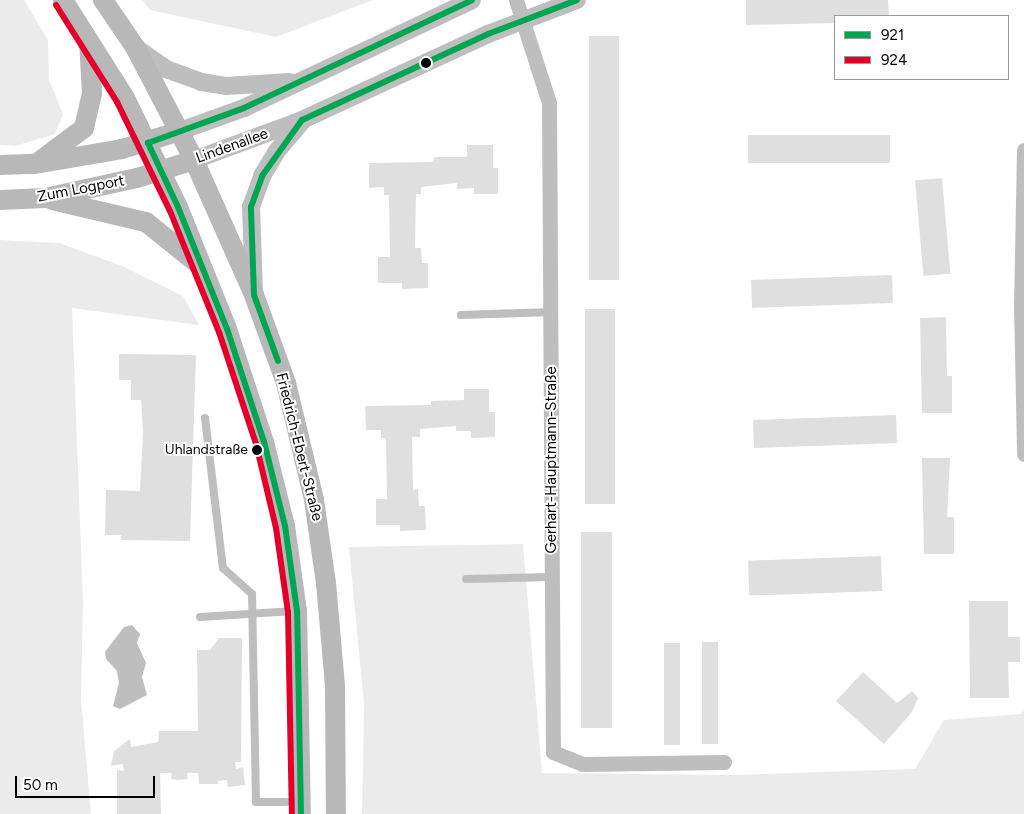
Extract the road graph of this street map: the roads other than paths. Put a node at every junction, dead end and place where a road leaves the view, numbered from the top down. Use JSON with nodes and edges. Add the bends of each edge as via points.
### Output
{"nodes":[{"id":1,"x":63,"y":0,"type":"edge"},
{"id":2,"x":103,"y":0,"type":"edge"},
{"id":3,"x":472,"y":0,"type":"edge"},
{"id":4,"x":516,"y":0,"type":"edge"},
{"id":5,"x":577,"y":0,"type":"edge"},
{"id":6,"x":522,"y":19,"type":"junction"},
{"id":7,"x":89,"y":39,"type":"junction"},
{"id":8,"x":135,"y":47,"type":"junction"},
{"id":9,"x":296,"y":82,"type":"junction"},
{"id":10,"x":302,"y":120,"type":"junction"},
{"id":11,"x":180,"y":131,"type":"junction"},
{"id":12,"x":148,"y":143,"type":"junction"},
{"id":13,"x":1024,"y":150,"type":"edge"},
{"id":14,"x":194,"y":160,"type":"junction"},
{"id":15,"x":35,"y":164,"type":"junction"},
{"id":16,"x":0,"y":165,"type":"edge"},
{"id":17,"x":160,"y":171,"type":"junction"},
{"id":18,"x":45,"y":198,"type":"junction"},
{"id":19,"x":0,"y":200,"type":"edge"},
{"id":20,"x":200,"y":266,"type":"junction"},
{"id":21,"x":254,"y":296,"type":"junction"},
{"id":22,"x":552,"y":312,"type":"junction"},
{"id":23,"x":461,"y":315,"type":"dead end"},
{"id":24,"x":205,"y":418,"type":"dead end"},
{"id":25,"x":1024,"y":454,"type":"edge"},
{"id":26,"x":552,"y":577,"type":"junction"},
{"id":27,"x":466,"y":579,"type":"dead end"},
{"id":28,"x":297,"y":611,"type":"junction"},
{"id":29,"x":253,"y":614,"type":"junction"},
{"id":30,"x":200,"y":617,"type":"dead end"},
{"id":31,"x":724,"y":762,"type":"dead end"},
{"id":32,"x":294,"y":808,"type":"edge"},
{"id":33,"x":336,"y":814,"type":"edge"}],
"edges":[{"from":1,"to":7,"type":"main road"},
{"from":2,"to":8,"type":"main road","name":"Friedrich-Ebert-Straße"},
{"from":3,"to":9,"type":"street","name":"Lindenallee"},
{"from":4,"to":6,"type":"street","name":"Gerhart-Hauptmann-Straße"},
{"from":5,"to":6,"type":"street","name":"Lindenallee"},
{"from":6,"to":10,"type":"street","name":"Lindenallee"},
{"from":6,"to":22,"type":"street","name":"Gerhart-Hauptmann-Straße","via":[[550,103]]},
{"from":7,"to":12,"type":"main road"},
{"from":7,"to":15,"type":"main road","via":[[92,94],[84,128]]},
{"from":8,"to":9,"type":"street","via":[[166,69],[201,82],[226,86]]},
{"from":8,"to":11,"type":"main road","name":"Friedrich-Ebert-Straße"},
{"from":9,"to":11,"type":"street","name":"Lindenallee","via":[[244,108]]},
{"from":10,"to":14,"type":"street","name":"Lindenallee"},
{"from":10,"to":21,"type":"street","via":[[272,159],[252,206]]},
{"from":11,"to":12,"type":"main road","name":"Lindenallee"},
{"from":11,"to":14,"type":"main road","name":"Friedrich-Ebert-Straße"},
{"from":12,"to":15,"type":"main road"},
{"from":12,"to":17,"type":"main road"},
{"from":13,"to":25,"type":"street","via":[[1021,266]]},
{"from":14,"to":17,"type":"main road","name":"Lindenallee"},
{"from":14,"to":21,"type":"main road","name":"Friedrich-Ebert-Straße"},
{"from":15,"to":16,"type":"main road"},
{"from":17,"to":18,"type":"main road","name":"Zum Logport"},
{"from":17,"to":20,"type":"main road"},
{"from":18,"to":19,"type":"main road","name":"Zum Logport"},
{"from":18,"to":20,"type":"main road","via":[[146,222]]},
{"from":20,"to":28,"type":"main road","via":[[227,329],[264,442],[285,526]]},
{"from":21,"to":33,"type":"main road","name":"Friedrich-Ebert-Straße","via":[[286,383],[314,500],[326,582],[335,686]]},
{"from":22,"to":23,"type":"lane"},
{"from":22,"to":26,"type":"street","name":"Gerhart-Hauptmann-Straße"},
{"from":24,"to":29,"type":"lane","via":[[223,568],[252,594]]},
{"from":26,"to":27,"type":"lane"},
{"from":26,"to":31,"type":"street","name":"Gerhart-Hauptmann-Straße","via":[[553,752],[583,764]]},
{"from":28,"to":29,"type":"lane"},
{"from":28,"to":32,"type":"main road"},
{"from":29,"to":30,"type":"lane"},
{"from":29,"to":32,"type":"lane","via":[[256,802]]}]}
